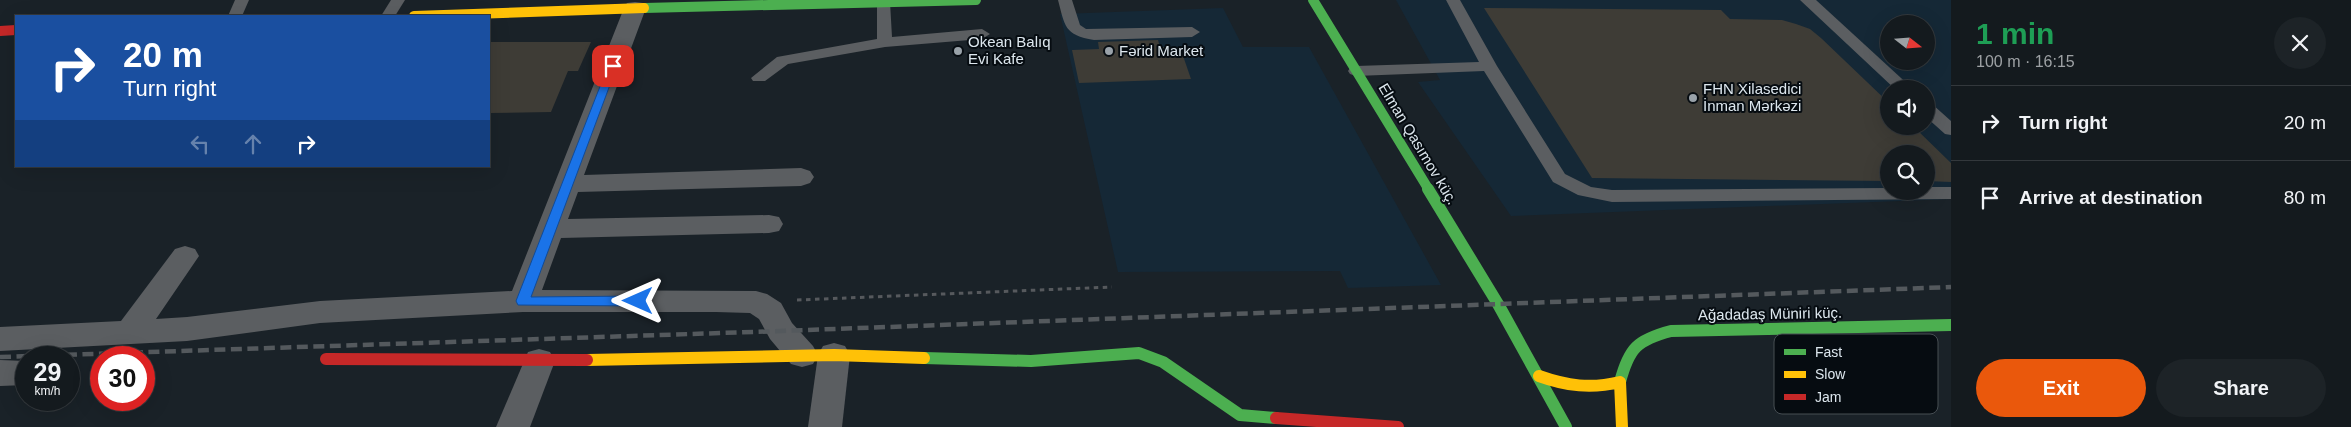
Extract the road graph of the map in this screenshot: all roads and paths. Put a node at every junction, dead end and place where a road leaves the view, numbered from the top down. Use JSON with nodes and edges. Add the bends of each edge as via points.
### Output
{"nodes":[{"id":1,"x":242,"y":0,"type":"edge"},
{"id":2,"x":398,"y":0,"type":"edge"},
{"id":3,"x":976,"y":0,"type":"edge"},
{"id":4,"x":1065,"y":0,"type":"edge"},
{"id":5,"x":1313,"y":0,"type":"edge"},
{"id":6,"x":1453,"y":0,"type":"edge"},
{"id":7,"x":1807,"y":0,"type":"edge"},
{"id":8,"x":883,"y":2,"type":"junction"},
{"id":9,"x":635,"y":8,"type":"junction"},
{"id":10,"x":235,"y":15,"type":"edge"},
{"id":11,"x":389,"y":15,"type":"edge"},
{"id":12,"x":477,"y":15,"type":"edge"},
{"id":13,"x":15,"y":30,"type":"edge"},
{"id":14,"x":0,"y":31,"type":"edge"},
{"id":15,"x":1192,"y":32,"type":"dead end"},
{"id":16,"x":982,"y":34,"type":"dead end"},
{"id":17,"x":885,"y":42,"type":"junction"},
{"id":18,"x":1488,"y":66,"type":"junction"},
{"id":19,"x":1356,"y":71,"type":"junction"},
{"id":20,"x":759,"y":78,"type":"dead end"},
{"id":21,"x":1895,"y":80,"type":"edge"},
{"id":22,"x":1935,"y":116,"type":"edge"},
{"id":23,"x":1951,"y":130,"type":"edge"},
{"id":24,"x":801,"y":177,"type":"dead end"},
{"id":25,"x":568,"y":184,"type":"junction"},
{"id":26,"x":1951,"y":193,"type":"edge"},
{"id":27,"x":769,"y":224,"type":"dead end"},
{"id":28,"x":551,"y":229,"type":"junction"},
{"id":29,"x":185,"y":256,"type":"dead end"},
{"id":30,"x":1112,"y":286,"type":"dead end"},
{"id":31,"x":523,"y":301,"type":"junction"},
{"id":32,"x":756,"y":302,"type":"junction"},
{"id":33,"x":1951,"y":325,"type":"edge"},
{"id":34,"x":129,"y":332,"type":"junction"},
{"id":35,"x":0,"y":339,"type":"edge"},
{"id":36,"x":802,"y":355,"type":"junction"},
{"id":37,"x":834,"y":355,"type":"junction"},
{"id":38,"x":326,"y":359,"type":"dead end"},
{"id":39,"x":539,"y":361,"type":"junction"},
{"id":40,"x":15,"y":372,"type":"edge"},
{"id":41,"x":0,"y":373,"type":"edge"},
{"id":42,"x":1539,"y":376,"type":"junction"},
{"id":43,"x":1620,"y":382,"type":"junction"},
{"id":44,"x":1239,"y":421,"type":"edge"},
{"id":45,"x":513,"y":427,"type":"edge"},
{"id":46,"x":825,"y":427,"type":"edge"},
{"id":47,"x":1398,"y":427,"type":"edge"},
{"id":48,"x":1566,"y":427,"type":"edge"},
{"id":49,"x":1622,"y":427,"type":"edge"}],
"edges":[{"from":1,"to":10,"type":"lane"},
{"from":2,"to":11,"type":"lane"},
{"from":3,"to":8,"type":"street"},
{"from":4,"to":15,"type":"lane","via":[[1073,28],[1081,32],[1094,35]]},
{"from":5,"to":19,"type":"street","name":"Elman Qasımov küç."},
{"from":6,"to":18,"type":"lane"},
{"from":7,"to":21,"type":"lane"},
{"from":8,"to":9,"type":"street"},
{"from":8,"to":17,"type":"lane"},
{"from":9,"to":12,"type":"street"},
{"from":9,"to":25,"type":"street"},
{"from":13,"to":14,"type":"street"},
{"from":16,"to":17,"type":"lane"},
{"from":17,"to":20,"type":"lane","via":[[782,60]]},
{"from":18,"to":19,"type":"lane"},
{"from":18,"to":26,"type":"lane","via":[[1559,178],[1590,194]]},
{"from":19,"to":42,"type":"street","name":"Elman Qasımov küç."},
{"from":22,"to":23,"type":"lane"},
{"from":24,"to":25,"type":"street"},
{"from":25,"to":28,"type":"street"},
{"from":27,"to":28,"type":"street"},
{"from":28,"to":31,"type":"street"},
{"from":29,"to":34,"type":"street"},
{"from":30,"to":32,"type":"path"},
{"from":31,"to":32,"type":"street"},
{"from":31,"to":34,"type":"street","via":[[320,312],[187,329]]},
{"from":32,"to":36,"type":"street","via":[[770,311],[781,331]]},
{"from":33,"to":43,"type":"street","name":"Ağadadaş Müniri küç.","via":[[1671,331],[1646,336],[1629,349]]},
{"from":34,"to":35,"type":"street"},
{"from":36,"to":37,"type":"street"},
{"from":36,"to":39,"type":"street"},
{"from":37,"to":44,"type":"street","via":[[1031,360],[1139,353],[1163,362]]},
{"from":37,"to":46,"type":"street"},
{"from":38,"to":39,"type":"street"},
{"from":39,"to":45,"type":"street"},
{"from":40,"to":41,"type":"street"},
{"from":42,"to":43,"type":"street","via":[[1565,386],[1591,390]]},
{"from":42,"to":48,"type":"street","name":"Elman Qasımov küç."},
{"from":43,"to":49,"type":"street","name":"Ağadadaş Müniri küç."},
{"from":44,"to":47,"type":"street"}]}
